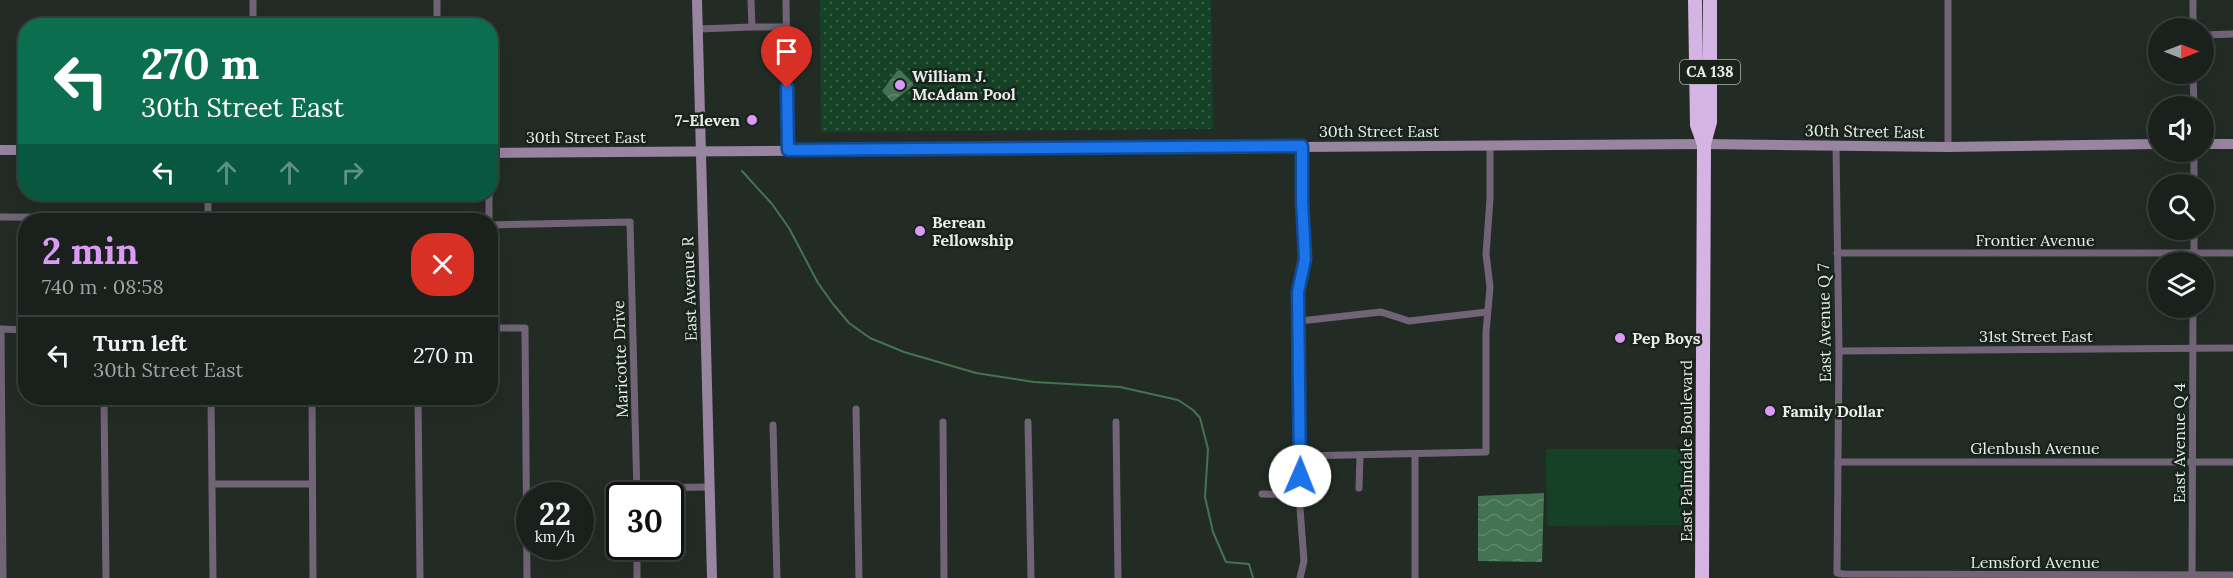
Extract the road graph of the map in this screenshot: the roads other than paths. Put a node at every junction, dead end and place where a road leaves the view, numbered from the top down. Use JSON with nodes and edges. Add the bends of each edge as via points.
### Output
{"nodes":[{"id":1,"x":253,"y":0,"type":"edge"},
{"id":2,"x":437,"y":0,"type":"edge"},
{"id":3,"x":697,"y":0,"type":"edge"},
{"id":4,"x":751,"y":0,"type":"edge"},
{"id":5,"x":786,"y":0,"type":"edge"},
{"id":6,"x":1695,"y":0,"type":"edge"},
{"id":7,"x":1710,"y":0,"type":"edge"},
{"id":8,"x":1948,"y":0,"type":"edge"},
{"id":9,"x":2193,"y":0,"type":"edge"},
{"id":10,"x":253,"y":18,"type":"edge"},
{"id":11,"x":437,"y":18,"type":"edge"},
{"id":12,"x":2193,"y":18,"type":"edge"},
{"id":13,"x":752,"y":27,"type":"junction"},
{"id":14,"x":787,"y":27,"type":"junction"},
{"id":15,"x":698,"y":29,"type":"junction"},
{"id":16,"x":2233,"y":34,"type":"edge"},
{"id":17,"x":2214,"y":35,"type":"edge"},
{"id":18,"x":1704,"y":144,"type":"junction"},
{"id":19,"x":2148,"y":144,"type":"edge"},
{"id":20,"x":2214,"y":144,"type":"edge"},
{"id":21,"x":2233,"y":144,"type":"edge"},
{"id":22,"x":1836,"y":145,"type":"junction"},
{"id":23,"x":1302,"y":146,"type":"junction"},
{"id":24,"x":1490,"y":146,"type":"junction"},
{"id":25,"x":1948,"y":147,"type":"junction"},
{"id":26,"x":0,"y":150,"type":"edge"},
{"id":27,"x":18,"y":150,"type":"edge"},
{"id":28,"x":788,"y":150,"type":"junction"},
{"id":29,"x":700,"y":152,"type":"junction"},
{"id":30,"x":498,"y":153,"type":"edge"},
{"id":31,"x":0,"y":217,"type":"edge"},
{"id":32,"x":18,"y":217,"type":"edge"},
{"id":33,"x":498,"y":225,"type":"edge"},
{"id":34,"x":1837,"y":253,"type":"junction"},
{"id":35,"x":2214,"y":253,"type":"edge"},
{"id":36,"x":2233,"y":253,"type":"edge"},
{"id":37,"x":2148,"y":254,"type":"edge"},
{"id":38,"x":1488,"y":312,"type":"junction"},
{"id":39,"x":2193,"y":318,"type":"edge"},
{"id":40,"x":1300,"y":321,"type":"junction"},
{"id":41,"x":498,"y":328,"type":"edge"},
{"id":42,"x":1,"y":329,"type":"edge"},
{"id":43,"x":18,"y":330,"type":"edge"},
{"id":44,"x":2193,"y":348,"type":"junction"},
{"id":45,"x":2233,"y":348,"type":"edge"},
{"id":46,"x":1839,"y":351,"type":"junction"},
{"id":47,"x":104,"y":405,"type":"edge"},
{"id":48,"x":212,"y":405,"type":"edge"},
{"id":49,"x":312,"y":405,"type":"edge"},
{"id":50,"x":418,"y":405,"type":"edge"},
{"id":51,"x":855,"y":409,"type":"dead end"},
{"id":52,"x":943,"y":422,"type":"dead end"},
{"id":53,"x":1028,"y":422,"type":"dead end"},
{"id":54,"x":1116,"y":422,"type":"dead end"},
{"id":55,"x":773,"y":425,"type":"dead end"},
{"id":56,"x":1415,"y":454,"type":"junction"},
{"id":57,"x":1360,"y":455,"type":"junction"},
{"id":58,"x":1301,"y":456,"type":"junction"},
{"id":59,"x":1838,"y":462,"type":"junction"},
{"id":60,"x":2192,"y":462,"type":"junction"},
{"id":61,"x":2233,"y":462,"type":"edge"},
{"id":62,"x":1,"y":471,"type":"edge"},
{"id":63,"x":637,"y":482,"type":"edge"},
{"id":64,"x":213,"y":484,"type":"junction"},
{"id":65,"x":312,"y":484,"type":"junction"},
{"id":66,"x":710,"y":487,"type":"junction"},
{"id":67,"x":1359,"y":488,"type":"dead end"},
{"id":68,"x":684,"y":489,"type":"edge"},
{"id":69,"x":1262,"y":494,"type":"dead end"},
{"id":70,"x":1299,"y":495,"type":"junction"},
{"id":71,"x":637,"y":560,"type":"edge"},
{"id":72,"x":1837,"y":573,"type":"joint"},
{"id":73,"x":2233,"y":575,"type":"edge"},
{"id":74,"x":2192,"y":577,"type":"edge"},
{"id":75,"x":3,"y":578,"type":"edge"},
{"id":76,"x":106,"y":578,"type":"edge"},
{"id":77,"x":213,"y":578,"type":"edge"},
{"id":78,"x":313,"y":578,"type":"edge"},
{"id":79,"x":420,"y":578,"type":"edge"},
{"id":80,"x":527,"y":578,"type":"edge"},
{"id":81,"x":638,"y":578,"type":"edge"},
{"id":82,"x":712,"y":578,"type":"edge"},
{"id":83,"x":777,"y":578,"type":"edge"},
{"id":84,"x":859,"y":578,"type":"edge"},
{"id":85,"x":944,"y":578,"type":"edge"},
{"id":86,"x":1031,"y":578,"type":"edge"},
{"id":87,"x":1118,"y":578,"type":"edge"},
{"id":88,"x":1300,"y":578,"type":"edge"},
{"id":89,"x":1415,"y":578,"type":"edge"},
{"id":90,"x":1702,"y":578,"type":"edge"}],
"edges":[{"from":1,"to":10,"type":"street"},
{"from":2,"to":11,"type":"street"},
{"from":3,"to":15,"type":"street","name":"East Avenue R"},
{"from":4,"to":13,"type":"street"},
{"from":5,"to":14,"type":"street"},
{"from":6,"to":18,"type":"highway","name":"East Palmdale Boulevard","number":"CA 138","via":[[1697,125]]},
{"from":7,"to":18,"type":"highway","name":"East Palmdale Boulevard","number":"CA 138","via":[[1710,122]]},
{"from":8,"to":25,"type":"street"},
{"from":9,"to":12,"type":"street"},
{"from":13,"to":14,"type":"street"},
{"from":13,"to":15,"type":"street"},
{"from":14,"to":28,"type":"street"},
{"from":15,"to":29,"type":"street","name":"East Avenue R"},
{"from":16,"to":17,"type":"street"},
{"from":18,"to":22,"type":"street","name":"30th Street East"},
{"from":18,"to":24,"type":"street","name":"30th Street East"},
{"from":18,"to":90,"type":"highway","name":"East Palmdale Boulevard","number":"CA 138"},
{"from":19,"to":25,"type":"street","name":"30th Street East"},
{"from":20,"to":21,"type":"street"},
{"from":22,"to":25,"type":"street","name":"30th Street East"},
{"from":22,"to":34,"type":"street","name":"East Avenue Q 7"},
{"from":23,"to":24,"type":"street","name":"30th Street East"},
{"from":23,"to":28,"type":"street","name":"30th Street East"},
{"from":23,"to":40,"type":"street","via":[[1305,259],[1298,292]]},
{"from":24,"to":38,"type":"street"},
{"from":26,"to":27,"type":"street"},
{"from":28,"to":29,"type":"street","name":"30th Street East"},
{"from":29,"to":30,"type":"street","name":"30th Street East"},
{"from":29,"to":66,"type":"street","name":"East Avenue R"},
{"from":31,"to":32,"type":"street"},
{"from":33,"to":63,"type":"street","name":"Maricotte Drive","via":[[630,222]]},
{"from":34,"to":37,"type":"street","name":"Frontier Avenue"},
{"from":34,"to":46,"type":"street","name":"East Avenue Q 7"},
{"from":35,"to":36,"type":"street","name":"Frontier Avenue"},
{"from":38,"to":40,"type":"street","via":[[1409,321],[1381,312]]},
{"from":38,"to":56,"type":"street","via":[[1486,452]]},
{"from":39,"to":44,"type":"street","name":"East Avenue Q 4"},
{"from":40,"to":58,"type":"street"},
{"from":41,"to":80,"type":"street","via":[[525,328]]},
{"from":42,"to":43,"type":"street"},
{"from":42,"to":62,"type":"street"},
{"from":44,"to":45,"type":"street","name":"31st Street East"},
{"from":44,"to":46,"type":"street","name":"31st Street East"},
{"from":44,"to":60,"type":"street","name":"East Avenue Q 4"},
{"from":46,"to":59,"type":"street","name":"East Avenue Q 7"},
{"from":47,"to":76,"type":"street"},
{"from":48,"to":64,"type":"street"},
{"from":49,"to":65,"type":"street"},
{"from":50,"to":79,"type":"street"},
{"from":51,"to":84,"type":"street"},
{"from":52,"to":85,"type":"street"},
{"from":53,"to":86,"type":"street"},
{"from":54,"to":87,"type":"street"},
{"from":55,"to":83,"type":"street"},
{"from":56,"to":57,"type":"street"},
{"from":56,"to":89,"type":"street"},
{"from":57,"to":58,"type":"street"},
{"from":57,"to":67,"type":"street"},
{"from":58,"to":70,"type":"street"},
{"from":59,"to":60,"type":"street","name":"Glenbush Avenue"},
{"from":59,"to":72,"type":"street","name":"East Avenue Q 7"},
{"from":60,"to":61,"type":"street","name":"Glenbush Avenue"},
{"from":60,"to":74,"type":"street","name":"East Avenue Q 4"},
{"from":62,"to":75,"type":"street"},
{"from":64,"to":65,"type":"street"},
{"from":64,"to":77,"type":"street"},
{"from":65,"to":78,"type":"street"},
{"from":66,"to":68,"type":"street"},
{"from":66,"to":82,"type":"street","name":"East Avenue R"},
{"from":69,"to":70,"type":"street"},
{"from":70,"to":88,"type":"street","via":[[1304,561]]},
{"from":71,"to":81,"type":"street"},
{"from":72,"to":74,"type":"street","name":"Lemsford Avenue"},
{"from":73,"to":74,"type":"street","name":"Lemsford Avenue"}]}
